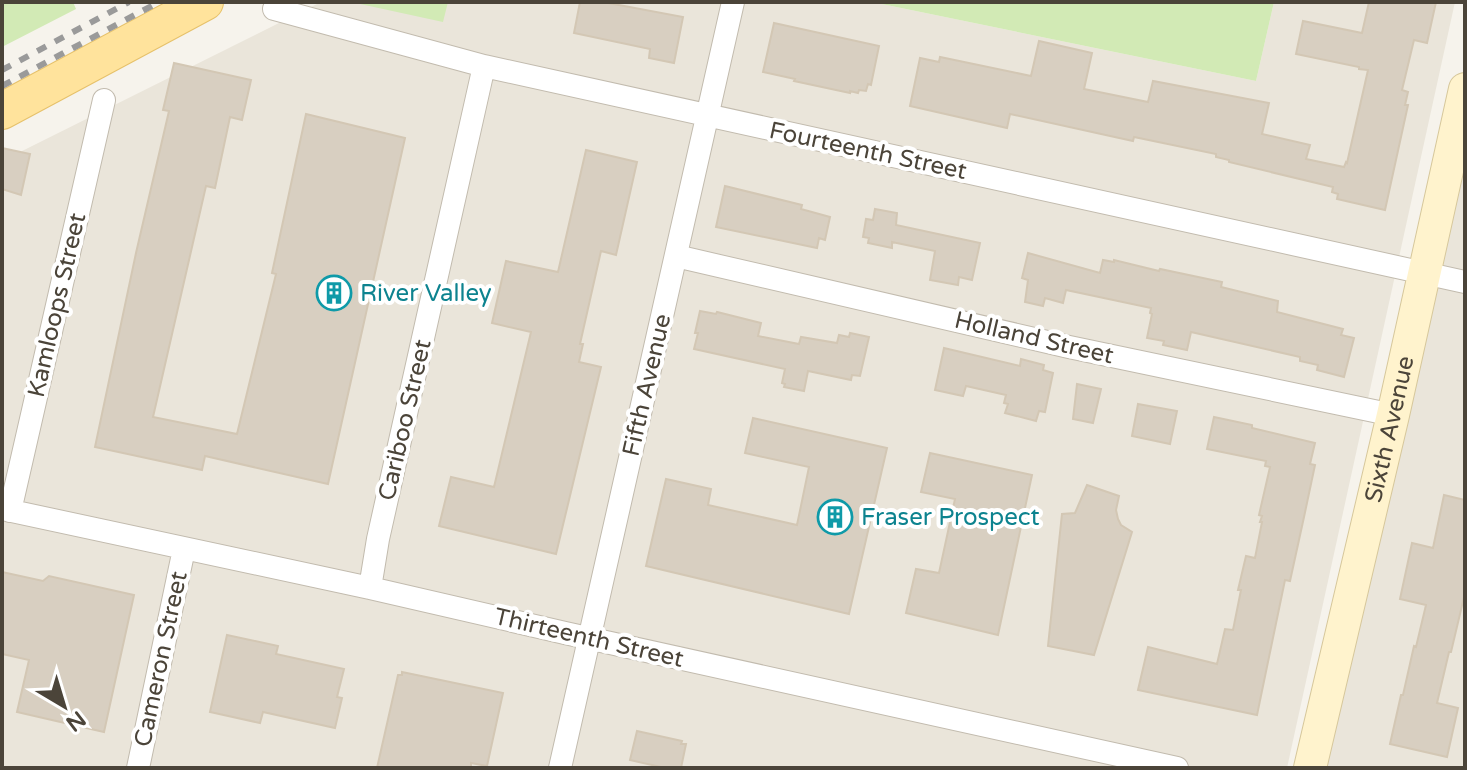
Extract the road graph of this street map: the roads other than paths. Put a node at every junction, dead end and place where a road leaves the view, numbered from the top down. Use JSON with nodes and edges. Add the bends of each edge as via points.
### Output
{"nodes":[{"id":1,"x":733,"y":2,"type":"edge"},
{"id":2,"x":197,"y":3,"type":"edge"},
{"id":3,"x":274,"y":9,"type":"dead end"},
{"id":4,"x":484,"y":66,"type":"junction"},
{"id":5,"x":1465,"y":89,"type":"edge"},
{"id":6,"x":104,"y":100,"type":"dead end"},
{"id":7,"x":2,"y":111,"type":"edge"},
{"id":8,"x":707,"y":115,"type":"junction"},
{"id":9,"x":676,"y":256,"type":"junction"},
{"id":10,"x":1425,"y":274,"type":"junction"},
{"id":11,"x":1465,"y":282,"type":"edge"},
{"id":12,"x":1393,"y":415,"type":"junction"},
{"id":13,"x":6,"y":510,"type":"edge"},
{"id":14,"x":184,"y":549,"type":"junction"},
{"id":15,"x":370,"y":588,"type":"junction"},
{"id":16,"x":590,"y":639,"type":"junction"},
{"id":17,"x":138,"y":768,"type":"edge"},
{"id":18,"x":560,"y":768,"type":"edge"},
{"id":19,"x":1177,"y":768,"type":"edge"},
{"id":20,"x":1310,"y":768,"type":"edge"}],
"edges":[{"from":1,"to":8,"type":"street","name":"Fifth Avenue"},
{"from":2,"to":7,"type":"main road"},
{"from":3,"to":4,"type":"street","name":"Fourteenth Street"},
{"from":4,"to":8,"type":"street","name":"Fourteenth Street"},
{"from":4,"to":15,"type":"street","name":"Cariboo Street"},
{"from":5,"to":10,"type":"street","name":"Sixth Avenue"},
{"from":6,"to":13,"type":"street","name":"Kamloops Street"},
{"from":8,"to":9,"type":"street","name":"Fifth Avenue"},
{"from":8,"to":10,"type":"street","name":"Fourteenth Street"},
{"from":9,"to":12,"type":"street","name":"Holland Street"},
{"from":9,"to":16,"type":"street","name":"Fifth Avenue"},
{"from":10,"to":11,"type":"street","name":"Fourteenth Street"},
{"from":10,"to":12,"type":"street","name":"Sixth Avenue"},
{"from":12,"to":20,"type":"street","name":"Sixth Avenue"},
{"from":13,"to":14,"type":"street","name":"Thirteenth Street"},
{"from":14,"to":15,"type":"street","name":"Thirteenth Street"},
{"from":14,"to":17,"type":"street","name":"Cameron Street"},
{"from":15,"to":16,"type":"street","name":"Thirteenth Street"},
{"from":16,"to":18,"type":"street","name":"Fifth Avenue"},
{"from":16,"to":19,"type":"street","name":"Thirteenth Street"}]}
